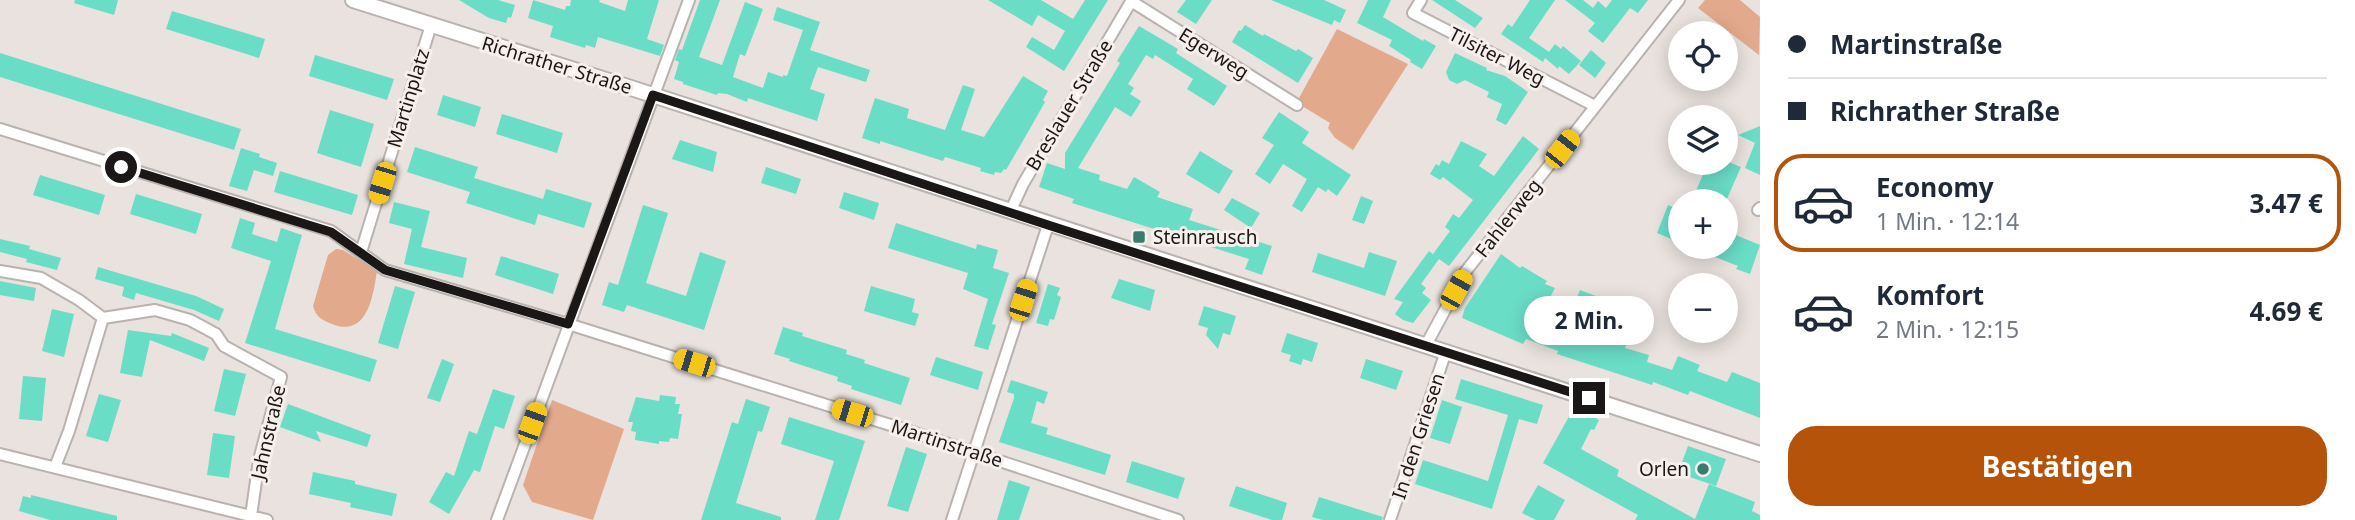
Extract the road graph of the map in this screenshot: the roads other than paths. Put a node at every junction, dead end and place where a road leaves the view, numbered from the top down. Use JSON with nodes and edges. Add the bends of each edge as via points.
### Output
{"nodes":[{"id":1,"x":353,"y":0,"type":"edge"},
{"id":2,"x":689,"y":0,"type":"edge"},
{"id":3,"x":1421,"y":0,"type":"edge"},
{"id":4,"x":1679,"y":0,"type":"edge"},
{"id":5,"x":1131,"y":1,"type":"edge"},
{"id":6,"x":431,"y":25,"type":"junction"},
{"id":7,"x":653,"y":95,"type":"junction"},
{"id":8,"x":1297,"y":105,"type":"dead end"},
{"id":9,"x":1595,"y":106,"type":"junction"},
{"id":10,"x":0,"y":130,"type":"edge"},
{"id":11,"x":1010,"y":212,"type":"junction"},
{"id":12,"x":1048,"y":225,"type":"junction"},
{"id":13,"x":360,"y":252,"type":"junction"},
{"id":14,"x":0,"y":271,"type":"edge"},
{"id":15,"x":103,"y":317,"type":"junction"},
{"id":16,"x":568,"y":324,"type":"junction"},
{"id":17,"x":1426,"y":345,"type":"junction"},
{"id":18,"x":1446,"y":351,"type":"junction"},
{"id":19,"x":974,"y":451,"type":"junction"},
{"id":20,"x":0,"y":454,"type":"edge"},
{"id":21,"x":1760,"y":454,"type":"edge"},
{"id":22,"x":55,"y":467,"type":"junction"},
{"id":23,"x":251,"y":516,"type":"junction"},
{"id":24,"x":267,"y":520,"type":"edge"},
{"id":25,"x":497,"y":520,"type":"edge"},
{"id":26,"x":952,"y":520,"type":"edge"},
{"id":27,"x":1178,"y":520,"type":"edge"},
{"id":28,"x":1390,"y":520,"type":"edge"}],
"edges":[{"from":1,"to":6,"type":"street","name":"Richrather Straße"},
{"from":2,"to":7,"type":"street"},
{"from":3,"to":9,"type":"street","name":"Tilsiter Weg","via":[[1413,13]]},
{"from":4,"to":9,"type":"street","name":"Fahlerweg"},
{"from":5,"to":8,"type":"street","name":"Egerweg"},
{"from":5,"to":11,"type":"street","name":"Breslauer Straße"},
{"from":6,"to":7,"type":"street","name":"Richrather Straße"},
{"from":6,"to":13,"type":"street","name":"Martinplatz"},
{"from":7,"to":11,"type":"street","name":"Richrather Straße"},
{"from":7,"to":16,"type":"street"},
{"from":9,"to":17,"type":"street","name":"Fahlerweg","via":[[1466,271]]},
{"from":10,"to":13,"type":"street","name":"Martinstraße","via":[[320,228]]},
{"from":11,"to":12,"type":"street","name":"Richrather Straße"},
{"from":12,"to":17,"type":"street","name":"Richrather Straße"},
{"from":12,"to":19,"type":"street"},
{"from":13,"to":16,"type":"street","name":"Martinstraße","via":[[385,270]]},
{"from":14,"to":15,"type":"street","via":[[41,278]]},
{"from":15,"to":22,"type":"street"},
{"from":15,"to":23,"type":"street","name":"Jahnstraße","via":[[155,310],[190,320],[216,334],[224,346],[281,377],[259,460]]},
{"from":16,"to":19,"type":"street","name":"Martinstraße"},
{"from":16,"to":25,"type":"street"},
{"from":17,"to":18,"type":"street","name":"Richrather Straße"},
{"from":18,"to":21,"type":"street","name":"Richrather Straße"},
{"from":18,"to":28,"type":"street","name":"In den Griesen"},
{"from":19,"to":26,"type":"street"},
{"from":19,"to":27,"type":"street","name":"Martinstraße"},
{"from":20,"to":22,"type":"street"},
{"from":22,"to":23,"type":"street"},
{"from":23,"to":24,"type":"street"}]}
